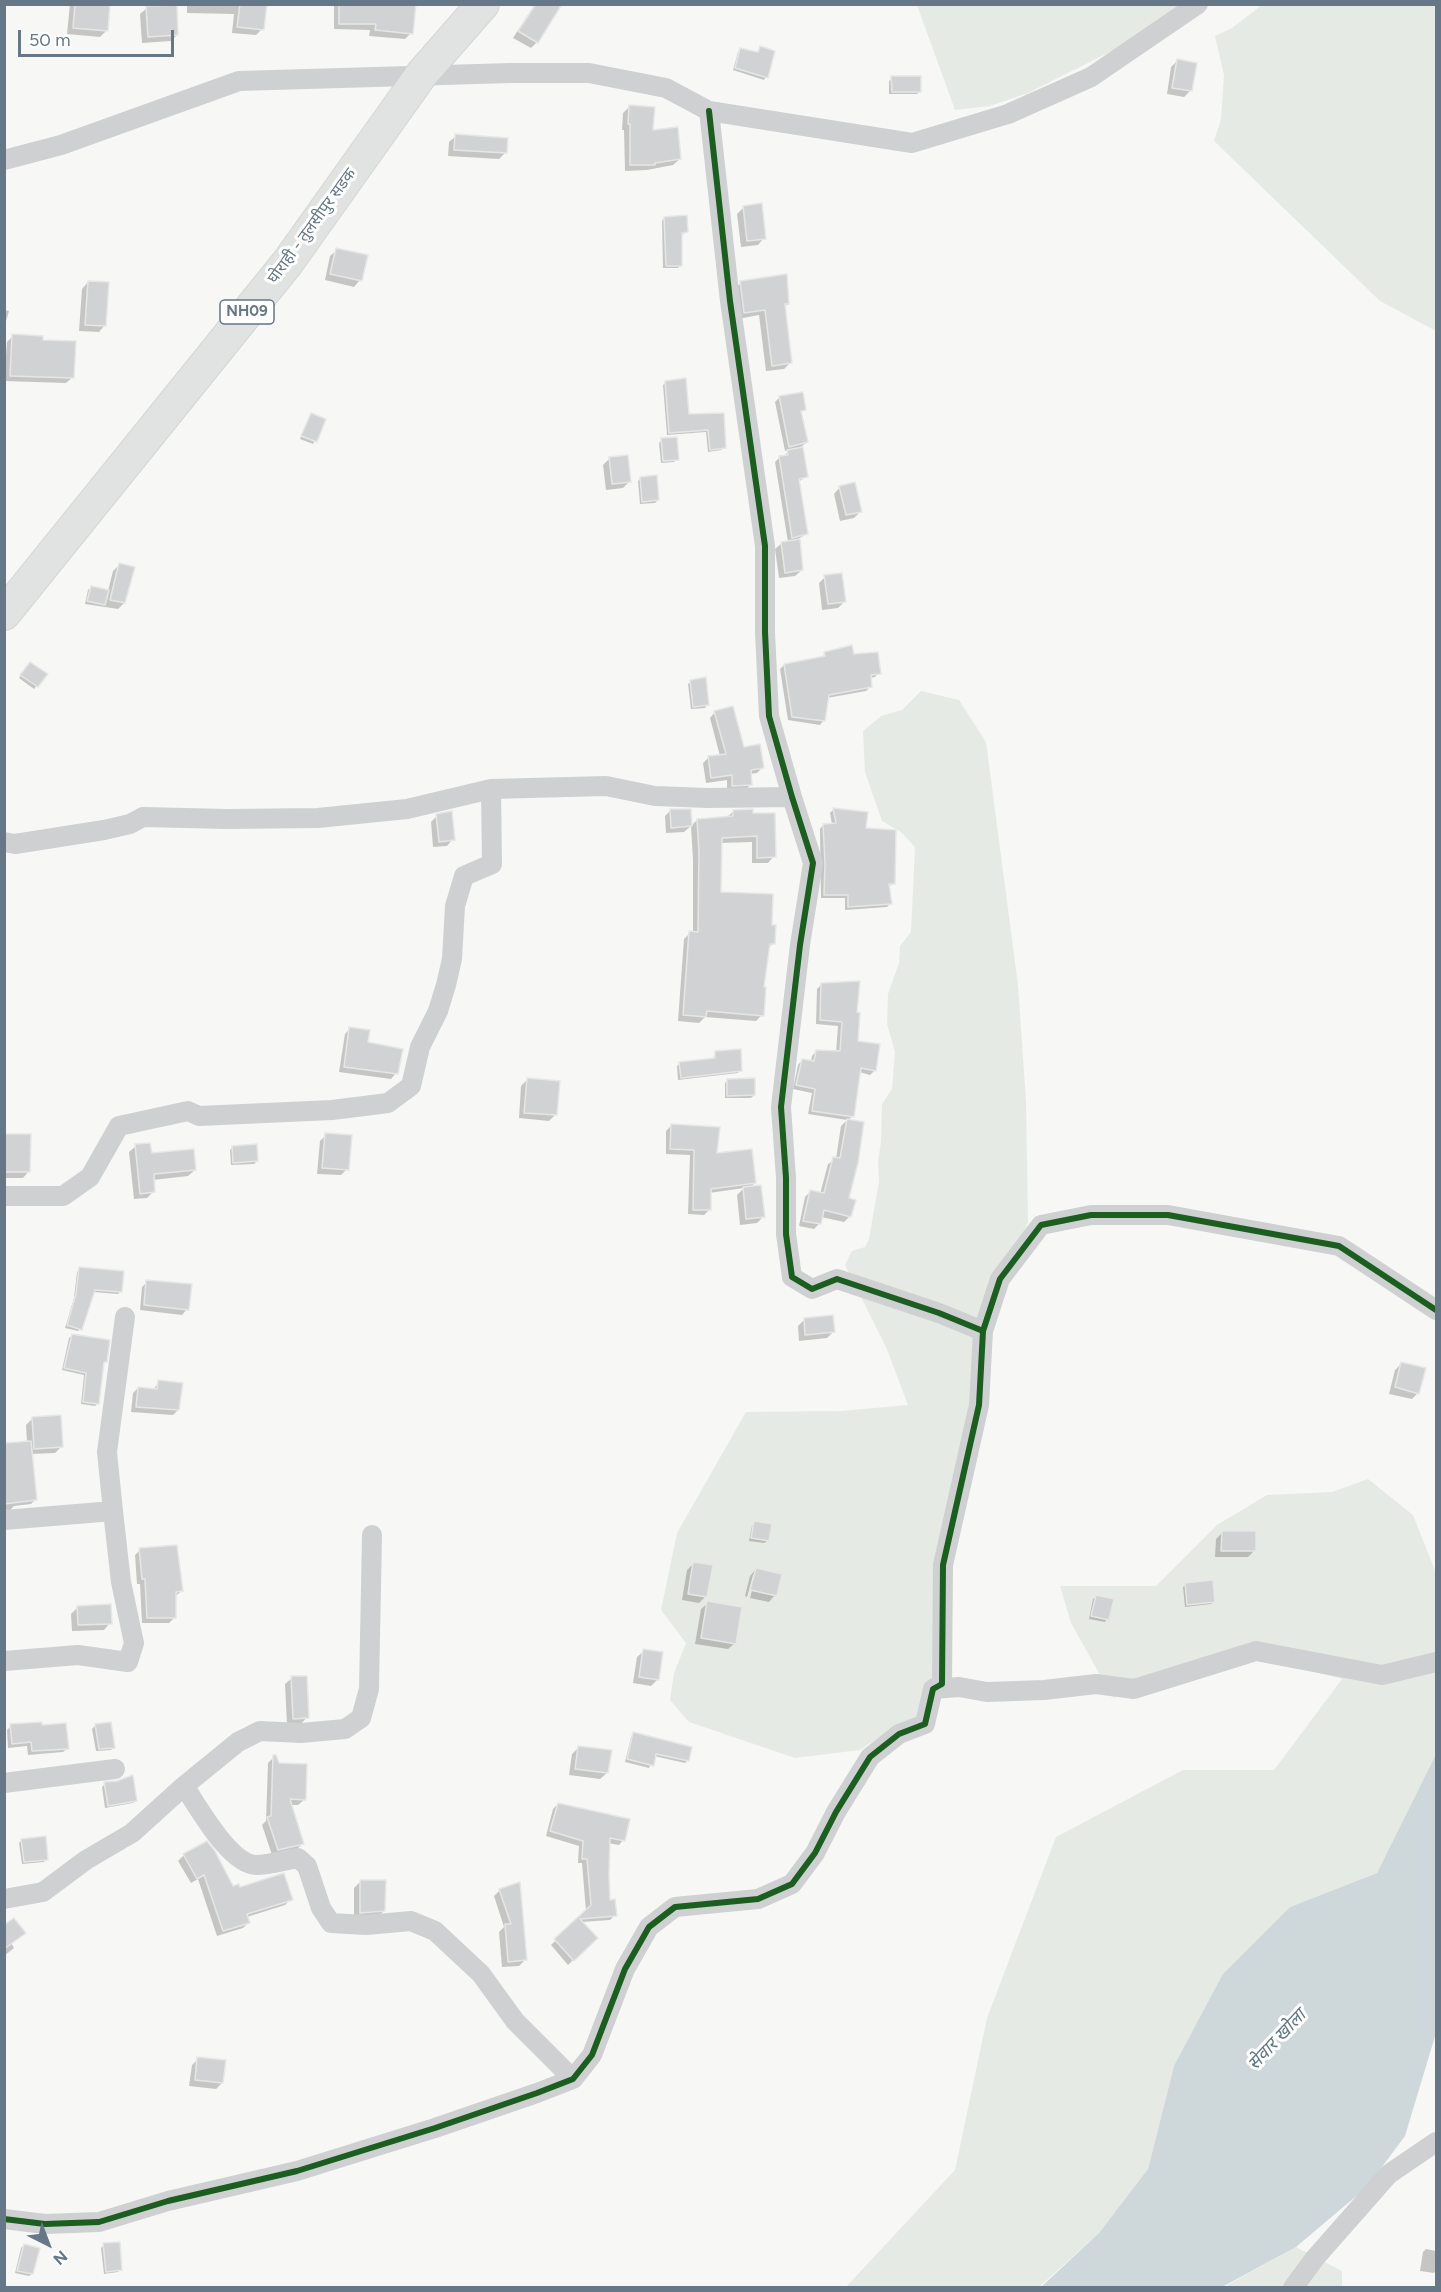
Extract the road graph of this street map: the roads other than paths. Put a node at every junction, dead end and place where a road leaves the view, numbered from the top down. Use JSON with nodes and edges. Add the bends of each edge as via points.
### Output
{"nodes":[{"id":1,"x":483,"y":4,"type":"edge"},
{"id":2,"x":1198,"y":4,"type":"edge"},
{"id":3,"x":421,"y":75,"type":"junction"},
{"id":4,"x":709,"y":111,"type":"junction"},
{"id":5,"x":4,"y":160,"type":"edge"},
{"id":6,"x":4,"y":614,"type":"edge"},
{"id":7,"x":491,"y":789,"type":"junction"},
{"id":8,"x":792,"y":797,"type":"junction"},
{"id":9,"x":4,"y":842,"type":"edge"},
{"id":10,"x":4,"y":1196,"type":"edge"},
{"id":11,"x":1437,"y":1310,"type":"edge"},
{"id":12,"x":125,"y":1317,"type":"dead end"},
{"id":13,"x":983,"y":1331,"type":"junction"},
{"id":14,"x":113,"y":1511,"type":"junction"},
{"id":15,"x":4,"y":1520,"type":"edge"},
{"id":16,"x":372,"y":1535,"type":"dead end"},
{"id":17,"x":4,"y":1662,"type":"edge"},
{"id":18,"x":1437,"y":1662,"type":"edge"},
{"id":19,"x":933,"y":1689,"type":"junction"},
{"id":20,"x":114,"y":1769,"type":"dead end"},
{"id":21,"x":4,"y":1783,"type":"edge"},
{"id":22,"x":184,"y":1786,"type":"junction"},
{"id":23,"x":4,"y":1899,"type":"edge"},
{"id":24,"x":573,"y":2079,"type":"junction"},
{"id":25,"x":1437,"y":2142,"type":"edge"},
{"id":26,"x":4,"y":2219,"type":"edge"},
{"id":27,"x":1293,"y":2288,"type":"edge"}],
"edges":[{"from":1,"to":3,"type":"main road","name":"घोराही - तुलसीपुर सडक","number":"NH09"},
{"from":2,"to":4,"type":"street","via":[[1090,77],[1008,114],[912,143]]},
{"from":3,"to":4,"type":"street","via":[[589,73],[666,88]]},
{"from":3,"to":5,"type":"street","via":[[239,81],[61,145]]},
{"from":3,"to":6,"type":"main road","name":"घोराही - तुलसीपुर सडक","number":"NH09","via":[[288,262]]},
{"from":4,"to":8,"type":"street","via":[[730,301],[765,546],[770,716]]},
{"from":7,"to":8,"type":"street","via":[[606,786],[655,796]]},
{"from":7,"to":9,"type":"street","via":[[407,809],[318,818],[143,817],[104,830],[15,844]]},
{"from":7,"to":10,"type":"street","via":[[492,864],[464,876],[455,906],[452,959],[446,985],[420,1047],[411,1086],[388,1103],[321,1111],[199,1116],[188,1111],[119,1126],[90,1178],[63,1196]]},
{"from":8,"to":13,"type":"street","via":[[813,862],[781,1107],[786,1234],[792,1277],[812,1289],[837,1280]]},
{"from":11,"to":13,"type":"street","via":[[1339,1246],[1168,1215],[1091,1215],[1041,1225],[1000,1279]]},
{"from":12,"to":14,"type":"street","via":[[107,1452]]},
{"from":13,"to":19,"type":"street","via":[[979,1405],[944,1565],[942,1683]]},
{"from":14,"to":15,"type":"street"},
{"from":14,"to":17,"type":"street","via":[[121,1582],[134,1643],[128,1662],[78,1655]]},
{"from":16,"to":22,"type":"street","via":[[369,1689],[361,1718],[345,1729],[260,1731],[238,1742]]},
{"from":18,"to":19,"type":"street","via":[[1382,1675],[1256,1651],[1134,1689],[1096,1684],[987,1692],[959,1687]]},
{"from":19,"to":24,"type":"street","via":[[924,1724],[899,1734],[870,1757],[815,1853],[792,1884],[758,1899],[675,1907],[649,1928],[625,1969],[592,2055]]},
{"from":20,"to":21,"type":"street"},
{"from":22,"to":23,"type":"street","via":[[132,1833],[43,1892]]},
{"from":22,"to":24,"type":"street","via":[[217,1835],[240,1860],[255,1865],[298,1858],[307,1866],[321,1908],[331,1923],[411,1921],[435,1931],[481,1974],[515,2021]]},
{"from":24,"to":26,"type":"street","via":[[297,2171],[168,2201],[99,2222],[45,2224]]},
{"from":25,"to":27,"type":"street","via":[[1389,2174]]}]}
